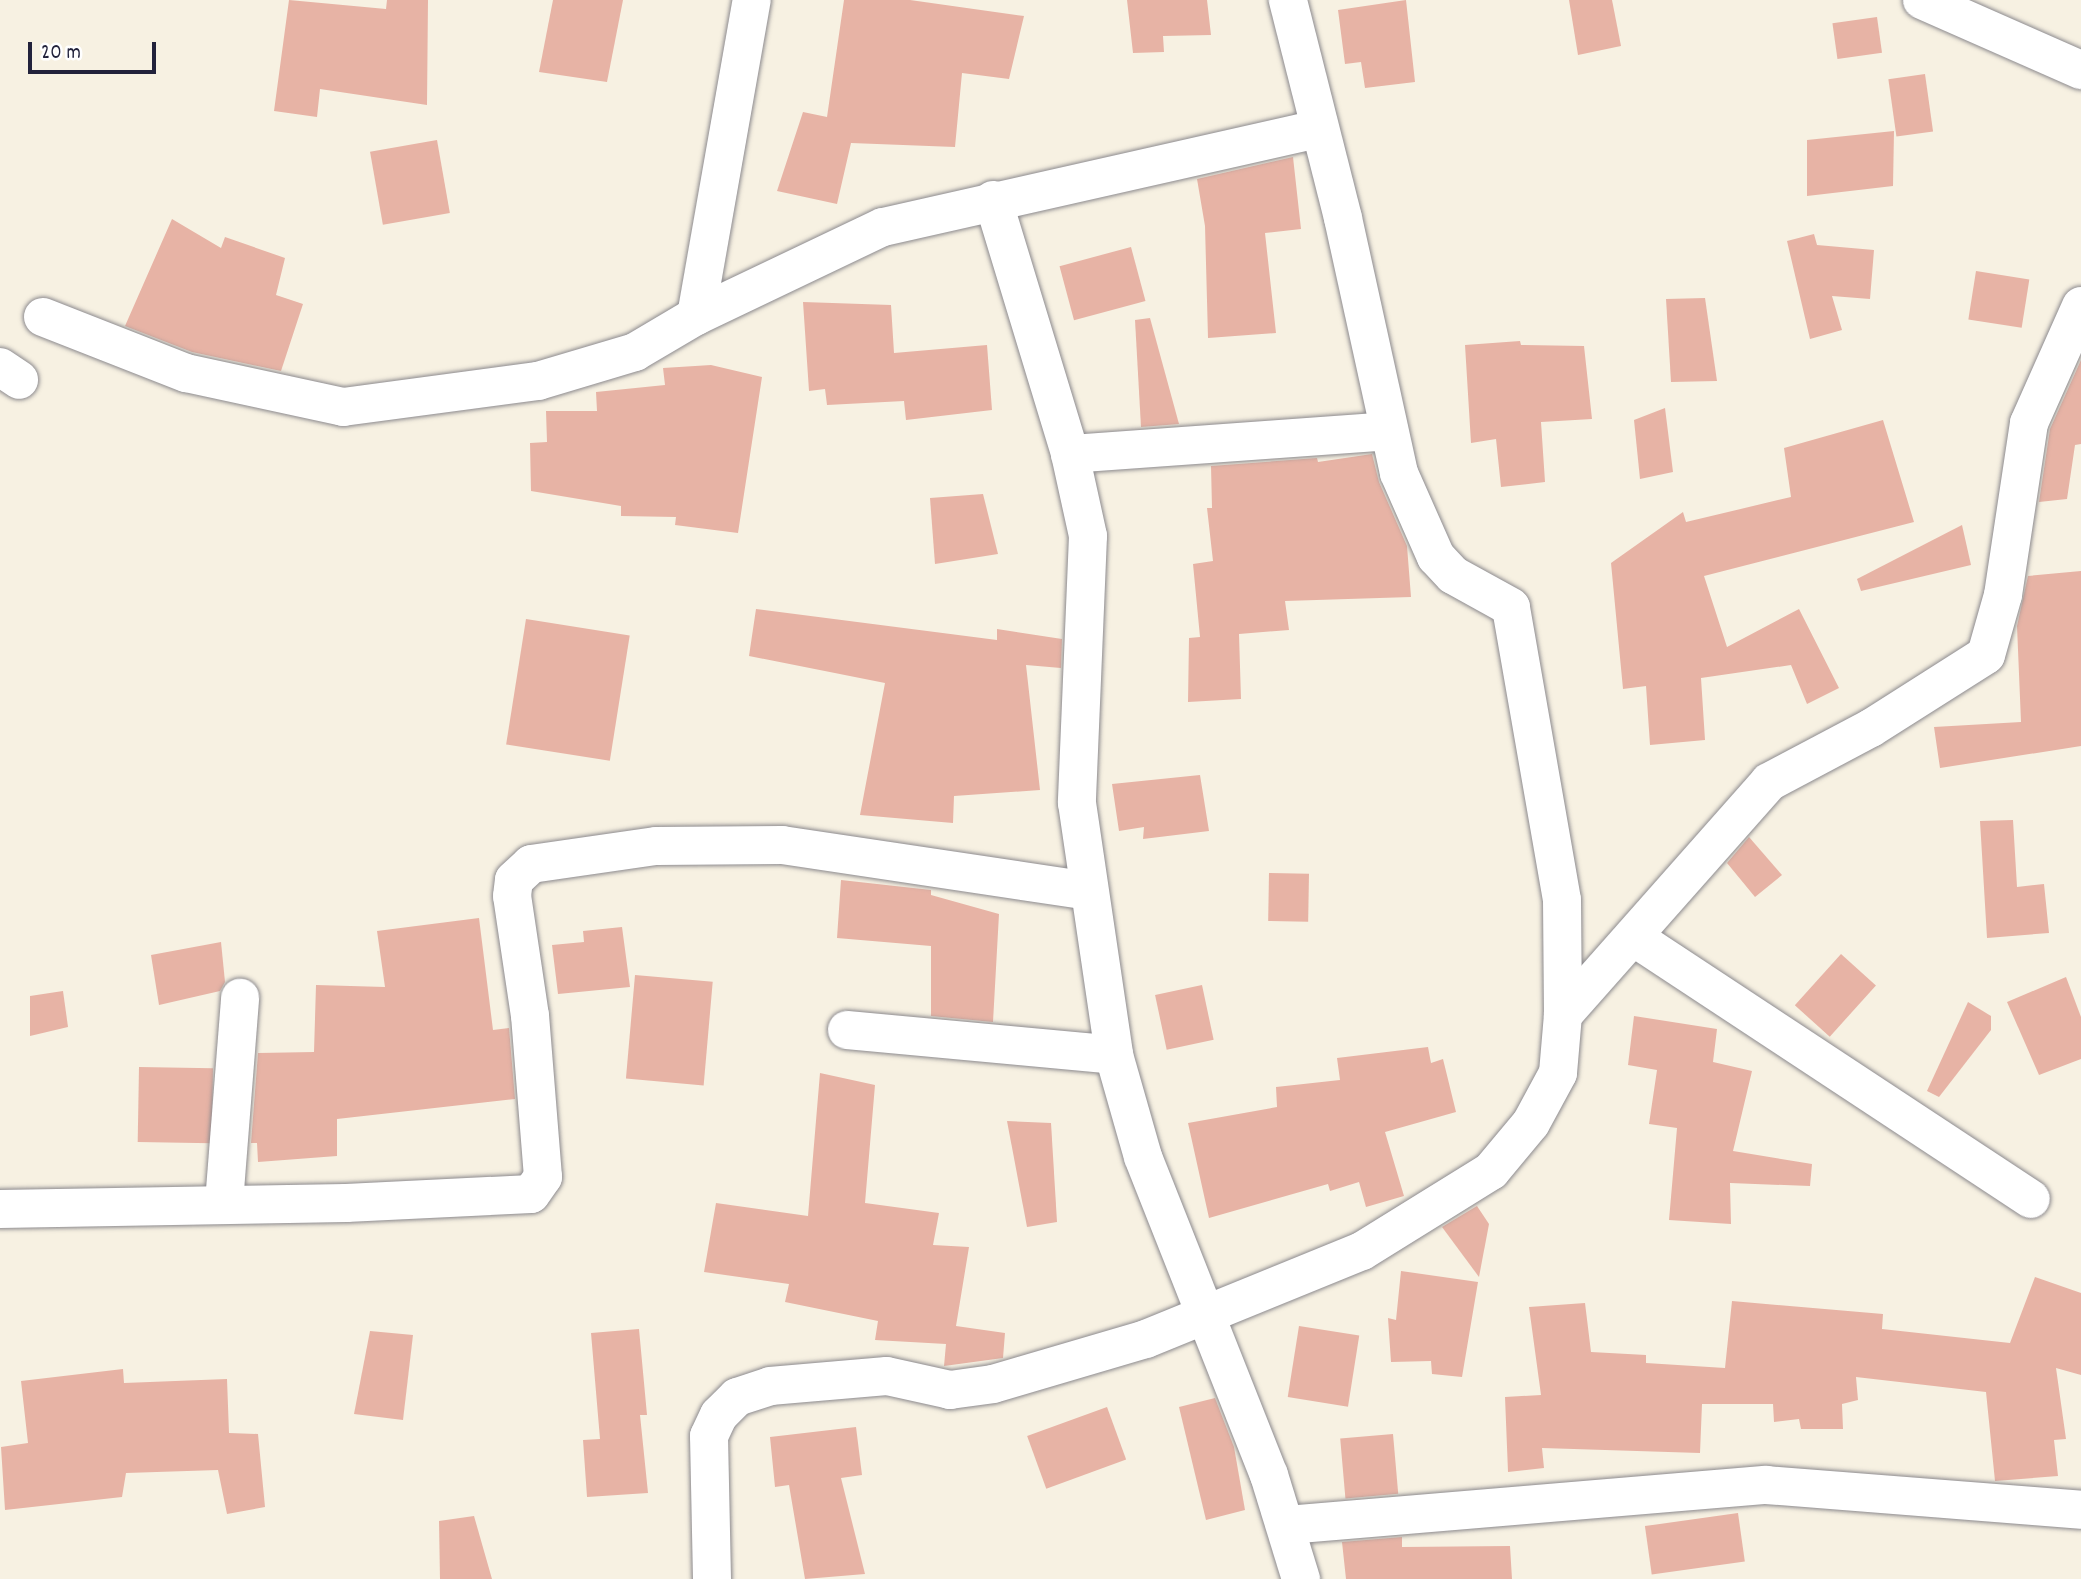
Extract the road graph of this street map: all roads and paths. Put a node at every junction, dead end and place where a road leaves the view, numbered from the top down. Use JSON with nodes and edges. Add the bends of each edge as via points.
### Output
{"nodes":[{"id":1,"x":752,"y":0,"type":"edge"},
{"id":2,"x":1288,"y":0,"type":"edge"},
{"id":3,"x":1922,"y":0,"type":"edge"},
{"id":4,"x":2081,"y":70,"type":"edge"},
{"id":5,"x":1319,"y":129,"type":"junction"},
{"id":6,"x":993,"y":200,"type":"junction"},
{"id":7,"x":2081,"y":306,"type":"edge"},
{"id":8,"x":696,"y":316,"type":"junction"},
{"id":9,"x":43,"y":317,"type":"dead end"},
{"id":10,"x":1389,"y":431,"type":"junction"},
{"id":11,"x":1070,"y":454,"type":"junction"},
{"id":12,"x":1088,"y":891,"type":"junction"},
{"id":13,"x":1635,"y":938,"type":"junction"},
{"id":14,"x":240,"y":998,"type":"dead end"},
{"id":15,"x":1563,"y":1014,"type":"junction"},
{"id":16,"x":847,"y":1030,"type":"dead end"},
{"id":17,"x":1114,"y":1055,"type":"junction"},
{"id":18,"x":2031,"y":1199,"type":"dead end"},
{"id":19,"x":224,"y":1203,"type":"junction"},
{"id":20,"x":0,"y":1209,"type":"edge"},
{"id":21,"x":1206,"y":1313,"type":"junction"},
{"id":22,"x":2081,"y":1510,"type":"edge"},
{"id":23,"x":1287,"y":1525,"type":"junction"},
{"id":24,"x":712,"y":1579,"type":"edge"},
{"id":25,"x":1301,"y":1579,"type":"edge"}],
"edges":[{"from":1,"to":8,"type":"street"},
{"from":2,"to":5,"type":"street"},
{"from":3,"to":4,"type":"street"},
{"from":5,"to":6,"type":"street"},
{"from":5,"to":10,"type":"street"},
{"from":6,"to":8,"type":"street","via":[[883,227]]},
{"from":6,"to":11,"type":"street"},
{"from":7,"to":13,"type":"street","via":[[2029,423],[2003,595],[1986,655],[1882,722],[1769,782]]},
{"from":8,"to":9,"type":"street","via":[[635,352],[538,381],[343,407],[186,373]]},
{"from":10,"to":11,"type":"street"},
{"from":10,"to":15,"type":"street","via":[[1399,473],[1436,557],[1453,575],[1511,607],[1562,901]]},
{"from":11,"to":12,"type":"street","via":[[1088,536],[1077,803]]},
{"from":12,"to":17,"type":"street"},
{"from":12,"to":19,"type":"street","via":[[782,845],[656,846],[531,864],[514,880],[512,896],[530,1016],[543,1177],[539,1187],[531,1194],[507,1197]]},
{"from":13,"to":15,"type":"street"},
{"from":13,"to":18,"type":"street"},
{"from":14,"to":19,"type":"street"},
{"from":15,"to":21,"type":"street","via":[[1558,1073],[1531,1123],[1491,1171],[1362,1251]]},
{"from":16,"to":17,"type":"street"},
{"from":17,"to":21,"type":"street","via":[[1143,1157]]},
{"from":19,"to":20,"type":"street"},
{"from":21,"to":23,"type":"street"},
{"from":21,"to":24,"type":"street","via":[[1146,1339],[993,1384],[950,1390],[887,1376],[770,1386],[737,1397],[719,1415],[709,1436]]},
{"from":22,"to":23,"type":"street","via":[[1766,1485]]},
{"from":23,"to":25,"type":"street"}]}
